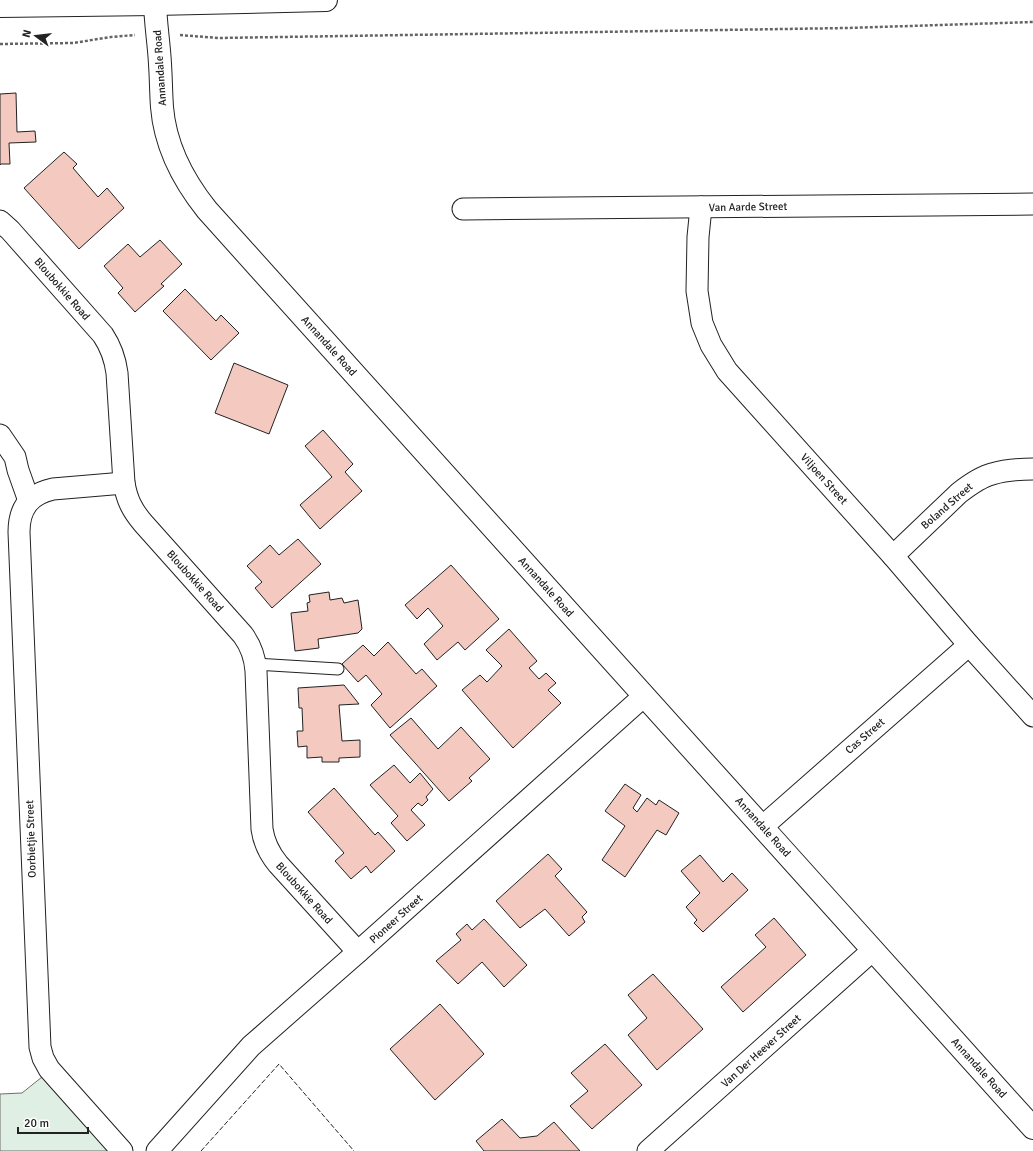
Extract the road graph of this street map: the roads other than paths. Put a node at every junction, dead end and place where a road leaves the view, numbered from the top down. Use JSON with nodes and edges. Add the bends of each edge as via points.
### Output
{"nodes":[{"id":1,"x":326,"y":0,"type":"edge"},
{"id":2,"x":155,"y":2,"type":"edge"},
{"id":3,"x":0,"y":6,"type":"edge"},
{"id":4,"x":1033,"y":204,"type":"edge"},
{"id":5,"x":701,"y":207,"type":"junction"},
{"id":6,"x":463,"y":209,"type":"dead end"},
{"id":7,"x":0,"y":220,"type":"edge"},
{"id":8,"x":0,"y":435,"type":"edge"},
{"id":9,"x":1033,"y":469,"type":"edge"},
{"id":10,"x":124,"y":483,"type":"junction"},
{"id":11,"x":29,"y":501,"type":"junction"},
{"id":12,"x":893,"y":556,"type":"junction"},
{"id":13,"x":968,"y":645,"type":"junction"},
{"id":14,"x":255,"y":664,"type":"junction"},
{"id":15,"x":338,"y":669,"type":"dead end"},
{"id":16,"x":644,"y":696,"type":"junction"},
{"id":17,"x":1033,"y":716,"type":"edge"},
{"id":18,"x":762,"y":827,"type":"junction"},
{"id":19,"x":873,"y":950,"type":"junction"},
{"id":20,"x":358,"y":952,"type":"junction"},
{"id":21,"x":1033,"y":1128,"type":"edge"},
{"id":22,"x":159,"y":1150,"type":"edge"},
{"id":23,"x":122,"y":1151,"type":"edge"},
{"id":24,"x":648,"y":1151,"type":"edge"}],
"edges":[{"from":1,"to":2,"type":"street"},
{"from":2,"to":3,"type":"street"},
{"from":2,"to":16,"type":"street","name":"Annandale Road","via":[[162,108],[166,128],[178,166],[194,193]]},
{"from":4,"to":5,"type":"street","name":"Van Aarde Street"},
{"from":5,"to":6,"type":"street","name":"Van Aarde Street"},
{"from":5,"to":12,"type":"street","name":"Viljoen Street","via":[[697,291],[702,323],[711,345],[727,370]]},
{"from":7,"to":10,"type":"street","name":"Bloubokkie Road","via":[[103,335],[112,352],[116,372]]},
{"from":8,"to":11,"type":"street","via":[[15,457]]},
{"from":9,"to":12,"type":"street","name":"Boland Street","via":[[991,474],[970,484]]},
{"from":10,"to":11,"type":"street","via":[[53,489],[36,495]]},
{"from":10,"to":14,"type":"street","name":"Bloubokkie Road","via":[[130,505],[136,515],[243,635],[249,644]]},
{"from":11,"to":23,"type":"street","name":"Oorbietjie Street","via":[[21,515],[19,532],[40,1047],[49,1069]]},
{"from":12,"to":13,"type":"street","name":"Viljoen Street"},
{"from":13,"to":17,"type":"street","name":"Viljoen Street"},
{"from":13,"to":18,"type":"street","name":"Cas Street"},
{"from":14,"to":15,"type":"lane"},
{"from":14,"to":20,"type":"street","name":"Bloubokkie Road","via":[[264,840],[278,864]]},
{"from":16,"to":18,"type":"street","name":"Annandale Road"},
{"from":16,"to":20,"type":"street","name":"Pioneer Street"},
{"from":18,"to":19,"type":"street","name":"Annandale Road"},
{"from":19,"to":21,"type":"street","name":"Annandale Road"},
{"from":19,"to":24,"type":"street","name":"Van Der Heever Street"},
{"from":20,"to":22,"type":"street","name":"Pioneer Street","via":[[251,1046]]}]}
